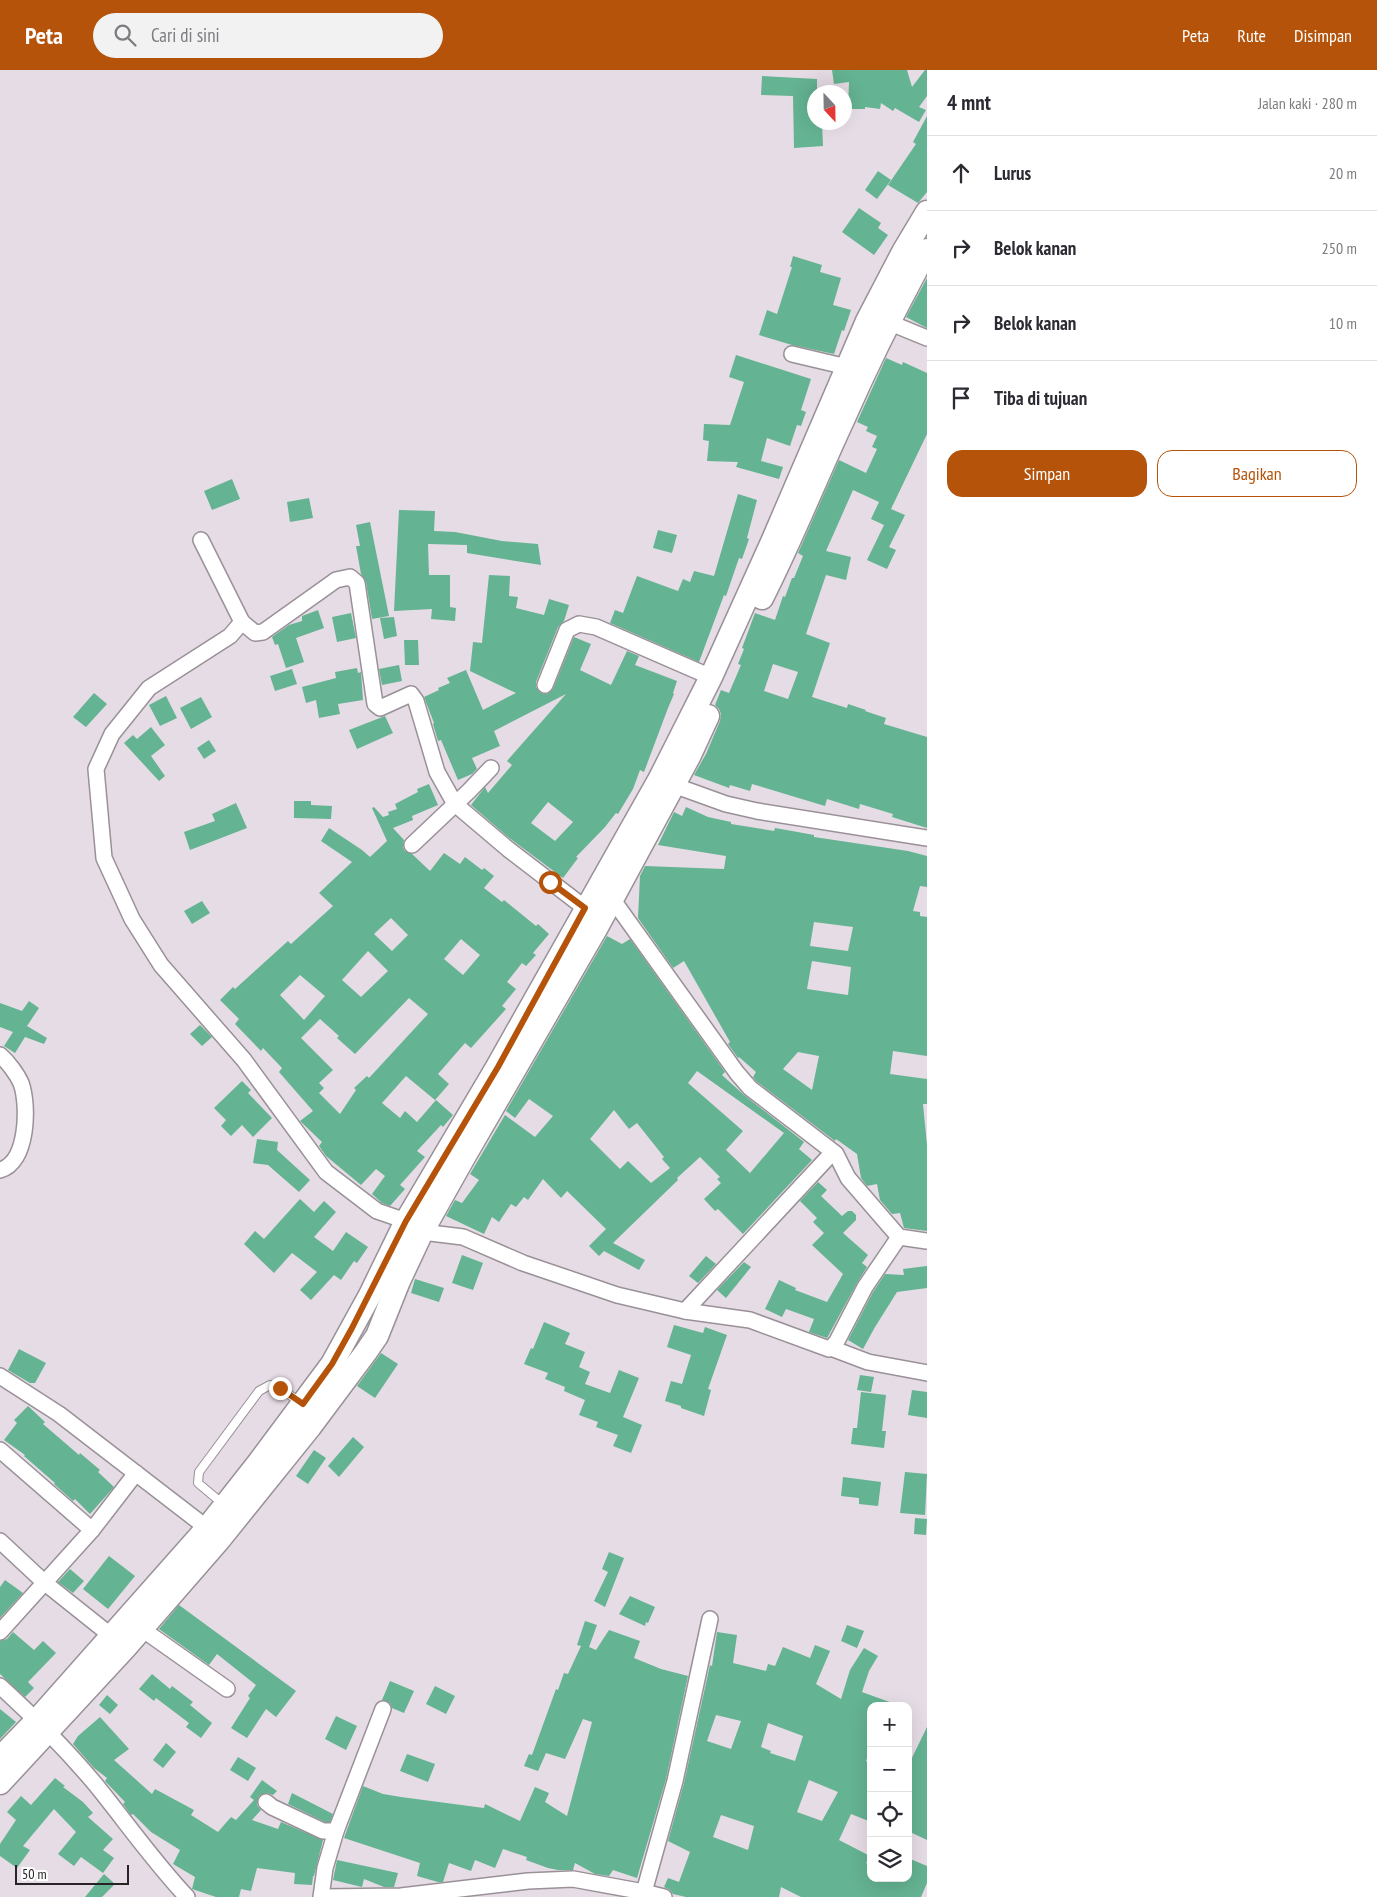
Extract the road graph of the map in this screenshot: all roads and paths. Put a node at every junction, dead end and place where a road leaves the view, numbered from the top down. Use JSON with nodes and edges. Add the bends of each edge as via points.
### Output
{"nodes":[{"id":1,"x":927,"y":212,"type":"edge"},
{"id":2,"x":927,"y":250,"type":"edge"},
{"id":3,"x":888,"y":322,"type":"junction"},
{"id":4,"x":927,"y":338,"type":"edge"},
{"id":5,"x":792,"y":354,"type":"dead end"},
{"id":6,"x":847,"y":366,"type":"junction"},
{"id":7,"x":836,"y":414,"type":"junction"},
{"id":8,"x":201,"y":540,"type":"dead end"},
{"id":9,"x":242,"y":622,"type":"junction"},
{"id":10,"x":711,"y":677,"type":"junction"},
{"id":11,"x":545,"y":685,"type":"dead end"},
{"id":12,"x":491,"y":768,"type":"dead end"},
{"id":13,"x":666,"y":783,"type":"junction"},
{"id":14,"x":455,"y":804,"type":"junction"},
{"id":15,"x":927,"y":838,"type":"edge"},
{"id":16,"x":412,"y":845,"type":"dead end"},
{"id":17,"x":607,"y":891,"type":"junction"},
{"id":18,"x":585,"y":908,"type":"junction"},
{"id":19,"x":0,"y":1055,"type":"edge"},
{"id":20,"x":833,"y":1152,"type":"junction"},
{"id":21,"x":0,"y":1170,"type":"edge"},
{"id":22,"x":414,"y":1227,"type":"junction"},
{"id":23,"x":899,"y":1237,"type":"junction"},
{"id":24,"x":927,"y":1241,"type":"edge"},
{"id":25,"x":685,"y":1311,"type":"junction"},
{"id":26,"x":831,"y":1348,"type":"junction"},
{"id":27,"x":927,"y":1373,"type":"edge"},
{"id":28,"x":0,"y":1376,"type":"edge"},
{"id":29,"x":302,"y":1416,"type":"junction"},
{"id":30,"x":0,"y":1450,"type":"edge"},
{"id":31,"x":136,"y":1473,"type":"junction"},
{"id":32,"x":225,"y":1505,"type":"junction"},
{"id":33,"x":207,"y":1528,"type":"junction"},
{"id":34,"x":92,"y":1530,"type":"junction"},
{"id":35,"x":0,"y":1541,"type":"edge"},
{"id":36,"x":45,"y":1583,"type":"junction"},
{"id":37,"x":710,"y":1619,"type":"dead end"},
{"id":38,"x":142,"y":1630,"type":"junction"},
{"id":39,"x":0,"y":1632,"type":"edge"},
{"id":40,"x":119,"y":1642,"type":"junction"},
{"id":41,"x":0,"y":1686,"type":"edge"},
{"id":42,"x":227,"y":1690,"type":"dead end"},
{"id":43,"x":383,"y":1709,"type":"dead end"},
{"id":44,"x":43,"y":1726,"type":"junction"},
{"id":45,"x":0,"y":1758,"type":"edge"},
{"id":46,"x":0,"y":1784,"type":"edge"},
{"id":47,"x":266,"y":1802,"type":"dead end"},
{"id":48,"x":336,"y":1831,"type":"junction"},
{"id":49,"x":478,"y":1892,"type":"edge"},
{"id":50,"x":644,"y":1892,"type":"junction"},
{"id":51,"x":187,"y":1897,"type":"edge"},
{"id":52,"x":322,"y":1897,"type":"edge"},
{"id":53,"x":401,"y":1897,"type":"edge"},
{"id":54,"x":664,"y":1897,"type":"edge"}],
"edges":[{"from":1,"to":6,"type":"main road","via":[[885,285]]},
{"from":2,"to":3,"type":"main road"},
{"from":3,"to":4,"type":"street"},
{"from":3,"to":7,"type":"main road"},
{"from":5,"to":6,"type":"street"},
{"from":6,"to":7,"type":"main road"},
{"from":7,"to":10,"type":"main road"},
{"from":7,"to":13,"type":"main road","via":[[782,560],[724,682]]},
{"from":8,"to":9,"type":"street"},
{"from":9,"to":14,"type":"street","via":[[255,633],[263,632],[336,580],[350,577],[357,583],[375,704],[380,708],[411,694],[416,701],[437,772]]},
{"from":9,"to":22,"type":"street","via":[[230,636],[149,688],[112,734],[96,769],[104,858],[132,919],[161,965],[244,1060],[326,1172],[377,1211]]},
{"from":10,"to":11,"type":"street","via":[[596,627],[579,624],[567,630]]},
{"from":10,"to":13,"type":"main road"},
{"from":12,"to":14,"type":"street"},
{"from":13,"to":15,"type":"street","via":[[757,811]]},
{"from":13,"to":17,"type":"main road"},
{"from":14,"to":16,"type":"street"},
{"from":14,"to":18,"type":"street"},
{"from":17,"to":18,"type":"main road"},
{"from":17,"to":20,"type":"street","via":[[737,1073],[756,1093]]},
{"from":17,"to":22,"type":"main road"},
{"from":18,"to":22,"type":"main road"},
{"from":19,"to":21,"type":"street","via":[[21,1084],[26,1110],[25,1136],[13,1162]]},
{"from":20,"to":23,"type":"street","via":[[848,1178]]},
{"from":20,"to":25,"type":"street"},
{"from":22,"to":25,"type":"street","via":[[463,1237],[617,1295]]},
{"from":22,"to":29,"type":"main road","via":[[370,1295]]},
{"from":22,"to":29,"type":"main road","via":[[399,1281],[377,1336]]},
{"from":23,"to":24,"type":"street"},
{"from":23,"to":26,"type":"street","via":[[865,1287]]},
{"from":25,"to":26,"type":"street","via":[[750,1320]]},
{"from":26,"to":27,"type":"street","via":[[868,1362]]},
{"from":28,"to":31,"type":"street","via":[[59,1414]]},
{"from":29,"to":32,"type":"main road"},
{"from":29,"to":32,"type":"lane","via":[[280,1388],[270,1385],[259,1391],[199,1472],[198,1483]]},
{"from":29,"to":38,"type":"main road","via":[[219,1540]]},
{"from":30,"to":34,"type":"street"},
{"from":31,"to":33,"type":"street"},
{"from":31,"to":34,"type":"street"},
{"from":32,"to":33,"type":"main road"},
{"from":33,"to":40,"type":"main road"},
{"from":34,"to":36,"type":"street"},
{"from":35,"to":36,"type":"street"},
{"from":36,"to":39,"type":"street"},
{"from":36,"to":40,"type":"street"},
{"from":37,"to":50,"type":"street","via":[[675,1781]]},
{"from":38,"to":40,"type":"main road"},
{"from":38,"to":42,"type":"street"},
{"from":40,"to":44,"type":"main road"},
{"from":41,"to":44,"type":"street"},
{"from":43,"to":48,"type":"street"},
{"from":44,"to":45,"type":"main road"},
{"from":44,"to":46,"type":"main road"},
{"from":44,"to":51,"type":"street","via":[[96,1785]]},
{"from":47,"to":48,"type":"street","via":[[322,1831]]},
{"from":48,"to":52,"type":"street","via":[[325,1868]]},
{"from":49,"to":50,"type":"street","via":[[528,1881],[573,1879]]},
{"from":49,"to":53,"type":"street"},
{"from":50,"to":54,"type":"street"},
{"from":52,"to":53,"type":"street"}]}
